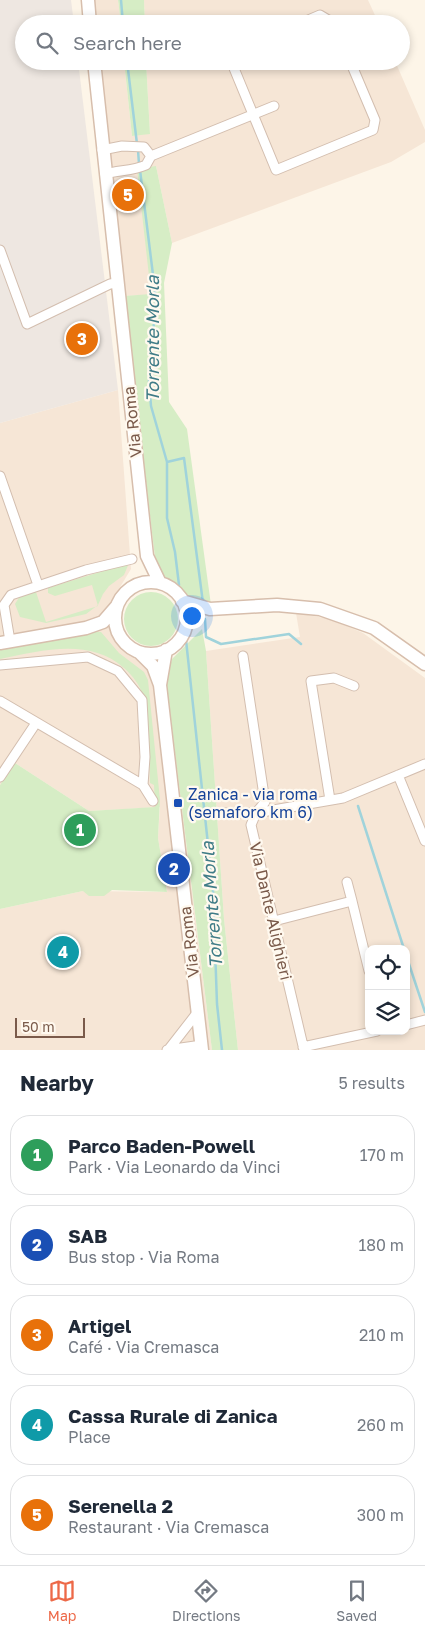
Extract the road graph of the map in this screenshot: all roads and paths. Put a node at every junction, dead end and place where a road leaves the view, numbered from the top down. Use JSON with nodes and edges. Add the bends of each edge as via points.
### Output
{"nodes":[{"id":1,"x":88,"y":0,"type":"edge"},
{"id":2,"x":89,"y":15,"type":"edge"},
{"id":3,"x":95,"y":70,"type":"edge"},
{"id":4,"x":235,"y":70,"type":"edge"},
{"id":5,"x":354,"y":70,"type":"edge"},
{"id":6,"x":274,"y":106,"type":"dead end"},
{"id":7,"x":253,"y":114,"type":"junction"},
{"id":8,"x":102,"y":150,"type":"junction"},
{"id":9,"x":151,"y":156,"type":"junction"},
{"id":10,"x":105,"y":174,"type":"junction"},
{"id":11,"x":0,"y":250,"type":"edge"},
{"id":12,"x":117,"y":285,"type":"junction"},
{"id":13,"x":0,"y":476,"type":"edge"},
{"id":14,"x":147,"y":556,"type":"junction"},
{"id":15,"x":132,"y":559,"type":"dead end"},
{"id":16,"x":160,"y":583,"type":"junction"},
{"id":17,"x":38,"y":585,"type":"junction"},
{"id":18,"x":135,"y":586,"type":"junction"},
{"id":19,"x":182,"y":601,"type":"junction"},
{"id":20,"x":117,"y":606,"type":"junction"},
{"id":21,"x":220,"y":609,"type":"junction"},
{"id":22,"x":86,"y":628,"type":"junction"},
{"id":23,"x":185,"y":628,"type":"junction"},
{"id":24,"x":118,"y":633,"type":"junction"},
{"id":25,"x":5,"y":642,"type":"edge"},
{"id":26,"x":166,"y":650,"type":"junction"},
{"id":27,"x":139,"y":652,"type":"junction"},
{"id":28,"x":243,"y":656,"type":"dead end"},
{"id":29,"x":425,"y":664,"type":"edge"},
{"id":30,"x":0,"y":665,"type":"edge"},
{"id":31,"x":160,"y":685,"type":"junction"},
{"id":32,"x":354,"y":686,"type":"dead end"},
{"id":33,"x":0,"y":701,"type":"edge"},
{"id":34,"x":36,"y":723,"type":"junction"},
{"id":35,"x":425,"y":764,"type":"edge"},
{"id":36,"x":398,"y":775,"type":"junction"},
{"id":37,"x":0,"y":777,"type":"edge"},
{"id":38,"x":143,"y":785,"type":"junction"},
{"id":39,"x":330,"y":800,"type":"junction"},
{"id":40,"x":153,"y":802,"type":"dead end"},
{"id":41,"x":223,"y":813,"type":"dead end"},
{"id":42,"x":256,"y":813,"type":"junction"},
{"id":43,"x":425,"y":841,"type":"edge"},
{"id":44,"x":347,"y":882,"type":"dead end"},
{"id":45,"x":352,"y":901,"type":"junction"},
{"id":46,"x":274,"y":921,"type":"junction"},
{"id":47,"x":365,"y":955,"type":"edge"},
{"id":48,"x":197,"y":1013,"type":"junction"},
{"id":49,"x":425,"y":1020,"type":"edge"},
{"id":50,"x":410,"y":1023,"type":"edge"},
{"id":51,"x":365,"y":1034,"type":"edge"},
{"id":52,"x":202,"y":1048,"type":"edge"},
{"id":53,"x":304,"y":1048,"type":"edge"},
{"id":54,"x":168,"y":1050,"type":"edge"}],
"edges":[{"from":1,"to":2,"type":"main road"},
{"from":3,"to":8,"type":"main road","name":"Via Roma"},
{"from":4,"to":7,"type":"street"},
{"from":5,"to":7,"type":"street","via":[[375,120],[373,130],[276,170]]},
{"from":6,"to":7,"type":"street"},
{"from":7,"to":9,"type":"street"},
{"from":8,"to":9,"type":"street","via":[[144,147]]},
{"from":8,"to":10,"type":"main road","name":"Via Roma"},
{"from":9,"to":10,"type":"street","via":[[146,165],[136,170],[124,168]]},
{"from":10,"to":12,"type":"main road","name":"Via Roma"},
{"from":11,"to":12,"type":"street","via":[[28,324],[110,284]]},
{"from":12,"to":14,"type":"main road","name":"Via Roma"},
{"from":13,"to":17,"type":"street"},
{"from":14,"to":16,"type":"main road","name":"Via Roma"},
{"from":14,"to":18,"type":"main road","name":"Via Roma"},
{"from":15,"to":17,"type":"street"},
{"from":16,"to":18,"type":"main road"},
{"from":16,"to":19,"type":"main road","name":"Via Roma","via":[[169,587]]},
{"from":17,"to":25,"type":"street","via":[[11,595],[4,606]]},
{"from":18,"to":20,"type":"main road","name":"Via Roma"},
{"from":19,"to":21,"type":"main road","via":[[197,608]]},
{"from":19,"to":23,"type":"main road","via":[[186,610]]},
{"from":20,"to":22,"type":"main road","name":"Via Roma","via":[[103,622]]},
{"from":20,"to":24,"type":"main road"},
{"from":21,"to":23,"type":"main road","via":[[200,616]]},
{"from":21,"to":29,"type":"main road","via":[[277,605],[320,609],[374,628]]},
{"from":22,"to":24,"type":"main road"},
{"from":22,"to":25,"type":"main road"},
{"from":23,"to":26,"type":"main road"},
{"from":24,"to":27,"type":"main road","name":"Via Roma","via":[[123,641]]},
{"from":26,"to":27,"type":"main road","via":[[148,654]]},
{"from":26,"to":31,"type":"main road","name":"Via Roma"},
{"from":27,"to":31,"type":"main road","name":"Via Roma","via":[[153,666]]},
{"from":28,"to":42,"type":"street","name":"Via Dante Alighieri","via":[[265,802]]},
{"from":30,"to":38,"type":"street","via":[[88,657],[118,671],[142,700]]},
{"from":31,"to":48,"type":"main road","name":"Via Roma"},
{"from":32,"to":39,"type":"street","via":[[334,678],[311,681]]},
{"from":33,"to":34,"type":"street"},
{"from":34,"to":37,"type":"street"},
{"from":34,"to":38,"type":"street"},
{"from":35,"to":36,"type":"street"},
{"from":36,"to":39,"type":"street","via":[[343,798]]},
{"from":36,"to":43,"type":"street"},
{"from":38,"to":40,"type":"street"},
{"from":39,"to":42,"type":"street"},
{"from":41,"to":42,"type":"street"},
{"from":42,"to":46,"type":"street","name":"Via Dante Alighieri","via":[[251,825]]},
{"from":44,"to":45,"type":"street"},
{"from":45,"to":46,"type":"street"},
{"from":45,"to":47,"type":"street"},
{"from":46,"to":53,"type":"street","name":"Via Dante Alighieri"},
{"from":48,"to":52,"type":"main road","name":"Via Roma"},
{"from":48,"to":54,"type":"street"},
{"from":49,"to":50,"type":"street"},
{"from":51,"to":53,"type":"street"},
{"from":52,"to":54,"type":"street"}]}
